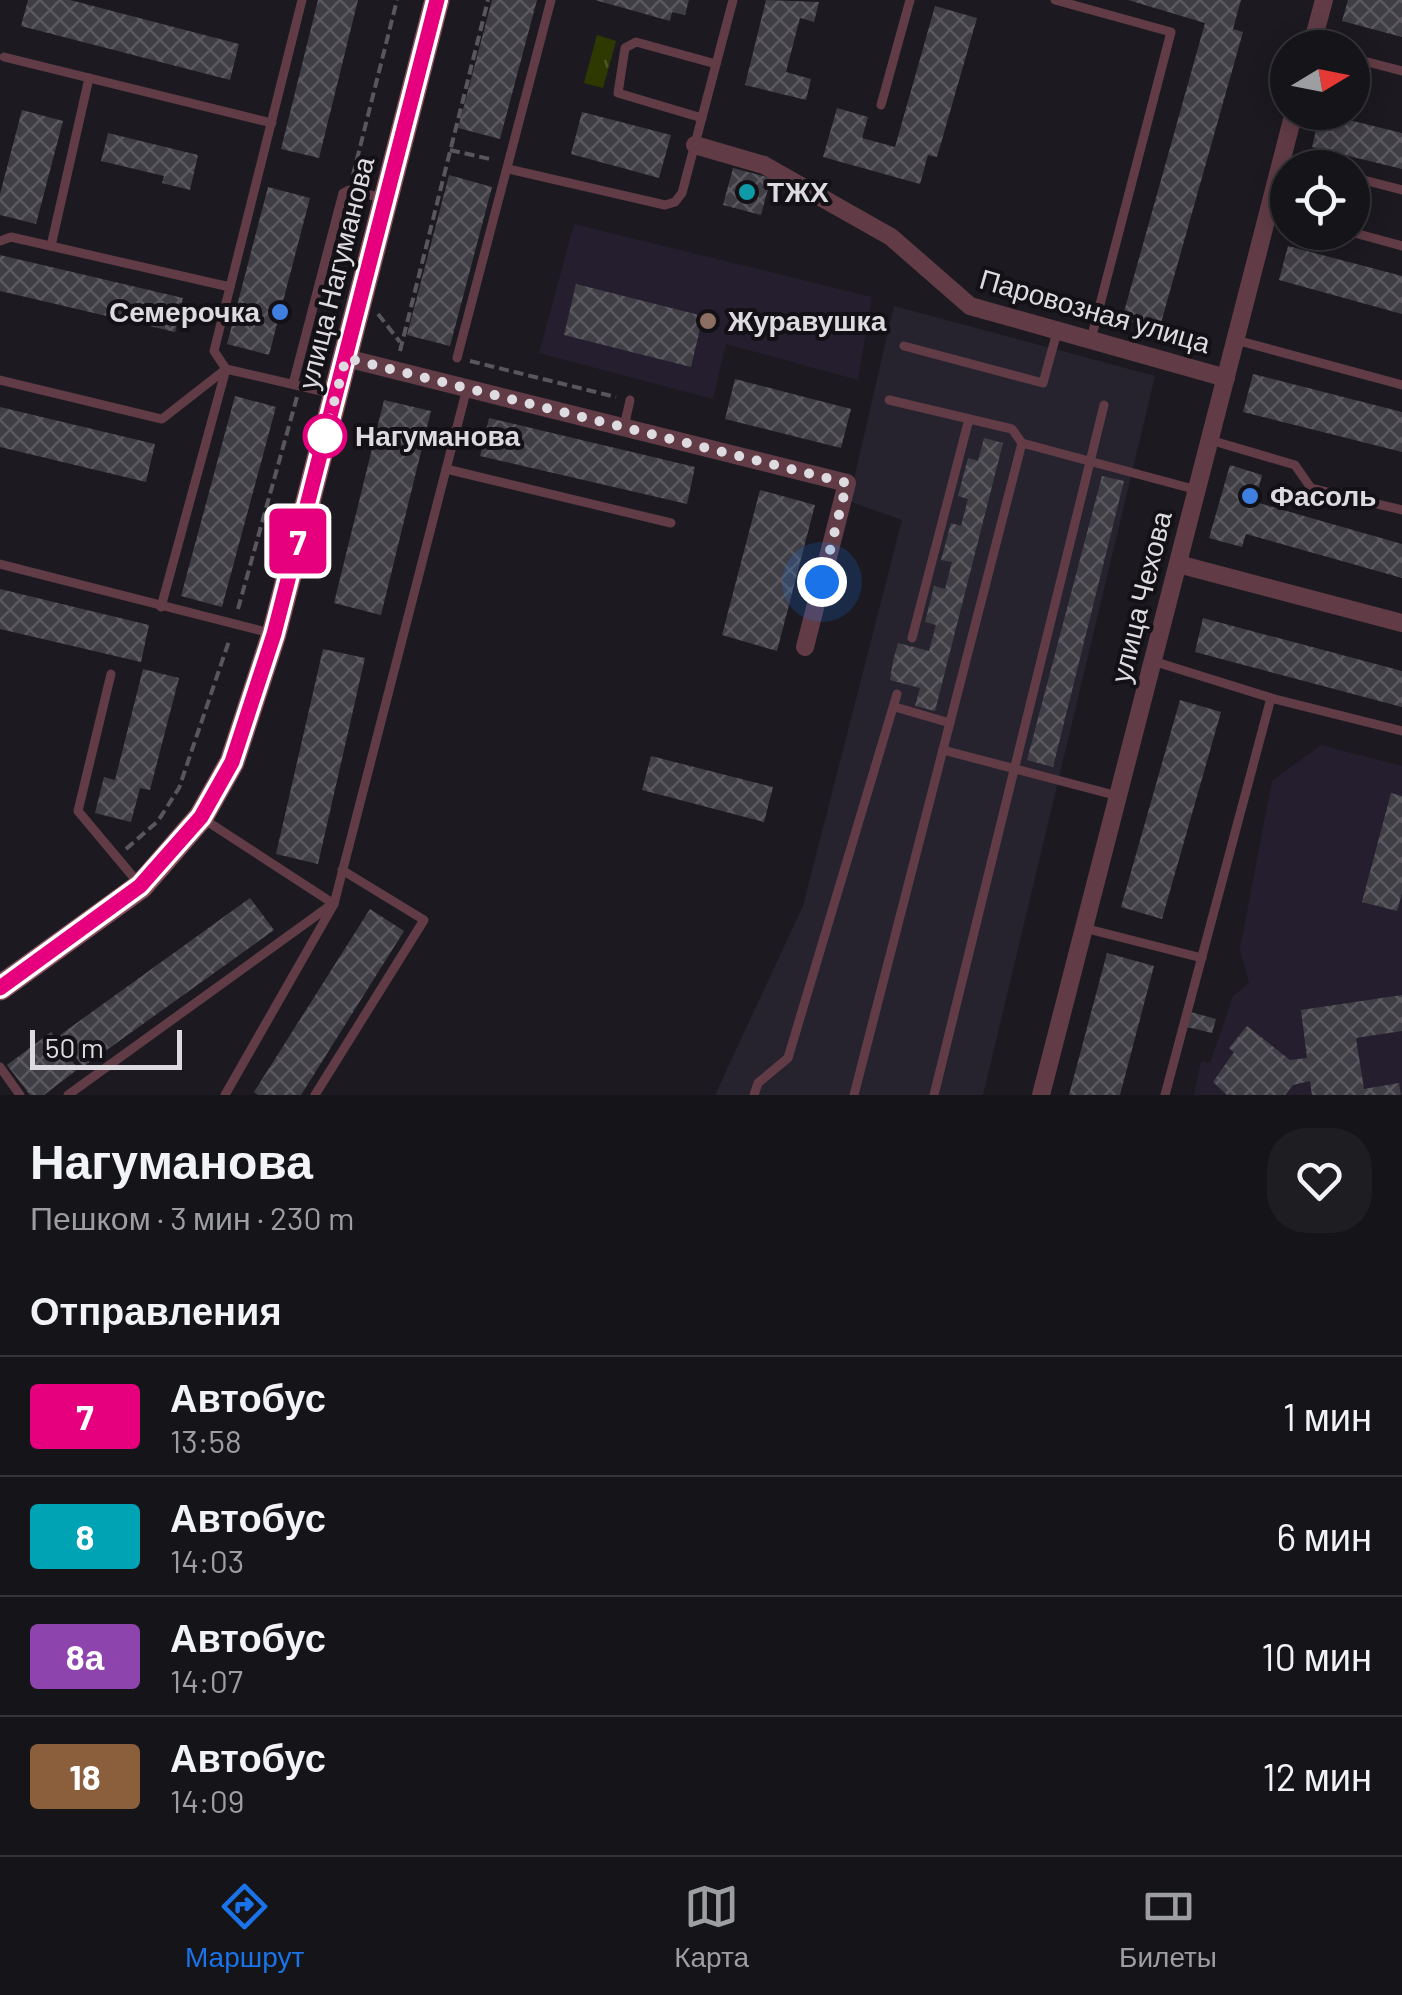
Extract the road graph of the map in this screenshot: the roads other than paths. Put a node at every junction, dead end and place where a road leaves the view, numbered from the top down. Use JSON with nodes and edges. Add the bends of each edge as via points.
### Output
{"nodes":[{"id":1,"x":302,"y":0,"type":"edge"},
{"id":2,"x":437,"y":0,"type":"edge"},
{"id":3,"x":550,"y":0,"type":"edge"},
{"id":4,"x":733,"y":0,"type":"edge"},
{"id":5,"x":910,"y":0,"type":"edge"},
{"id":6,"x":1055,"y":0,"type":"edge"},
{"id":7,"x":1324,"y":0,"type":"edge"},
{"id":8,"x":1316,"y":30,"type":"edge"},
{"id":9,"x":4,"y":57,"type":"dead end"},
{"id":10,"x":1370,"y":63,"type":"edge"},
{"id":11,"x":716,"y":64,"type":"junction"},
{"id":12,"x":1402,"y":71,"type":"edge"},
{"id":13,"x":89,"y":78,"type":"junction"},
{"id":14,"x":881,"y":105,"type":"dead end"},
{"id":15,"x":702,"y":118,"type":"junction"},
{"id":16,"x":272,"y":123,"type":"junction"},
{"id":17,"x":695,"y":144,"type":"junction"},
{"id":18,"x":508,"y":166,"type":"junction"},
{"id":19,"x":1370,"y":181,"type":"edge"},
{"id":20,"x":1402,"y":190,"type":"edge"},
{"id":21,"x":386,"y":198,"type":"junction"},
{"id":22,"x":1270,"y":237,"type":"edge"},
{"id":23,"x":1370,"y":237,"type":"edge"},
{"id":24,"x":0,"y":242,"type":"edge"},
{"id":25,"x":51,"y":246,"type":"junction"},
{"id":26,"x":1402,"y":246,"type":"edge"},
{"id":27,"x":230,"y":287,"type":"junction"},
{"id":28,"x":1057,"y":332,"type":"junction"},
{"id":29,"x":1236,"y":340,"type":"junction"},
{"id":30,"x":1090,"y":341,"type":"junction"},
{"id":31,"x":904,"y":346,"type":"dead end"},
{"id":32,"x":346,"y":358,"type":"junction"},
{"id":33,"x":457,"y":358,"type":"road end"},
{"id":34,"x":226,"y":369,"type":"junction"},
{"id":35,"x":1226,"y":378,"type":"junction"},
{"id":36,"x":0,"y":380,"type":"edge"},
{"id":37,"x":294,"y":384,"type":"junction"},
{"id":38,"x":1402,"y":384,"type":"edge"},
{"id":39,"x":467,"y":388,"type":"junction"},
{"id":40,"x":336,"y":394,"type":"junction"},
{"id":41,"x":630,"y":400,"type":"road end"},
{"id":42,"x":889,"y":400,"type":"dead end"},
{"id":43,"x":1104,"y":405,"type":"dead end"},
{"id":44,"x":969,"y":419,"type":"junction"},
{"id":45,"x":624,"y":427,"type":"junction"},
{"id":46,"x":1210,"y":440,"type":"junction"},
{"id":47,"x":1022,"y":444,"type":"junction"},
{"id":48,"x":1090,"y":462,"type":"junction"},
{"id":49,"x":446,"y":469,"type":"junction"},
{"id":50,"x":1197,"y":490,"type":"junction"},
{"id":51,"x":1402,"y":510,"type":"edge"},
{"id":52,"x":671,"y":524,"type":"dead end"},
{"id":53,"x":0,"y":564,"type":"edge"},
{"id":54,"x":1178,"y":564,"type":"junction"},
{"id":55,"x":161,"y":607,"type":"junction"},
{"id":56,"x":1402,"y":623,"type":"edge"},
{"id":57,"x":274,"y":634,"type":"junction"},
{"id":58,"x":912,"y":638,"type":"dead end"},
{"id":59,"x":805,"y":648,"type":"dead end"},
{"id":60,"x":1153,"y":662,"type":"junction"},
{"id":61,"x":111,"y":674,"type":"dead end"},
{"id":62,"x":897,"y":694,"type":"dead end"},
{"id":63,"x":1271,"y":698,"type":"junction"},
{"id":64,"x":894,"y":707,"type":"junction"},
{"id":65,"x":950,"y":723,"type":"junction"},
{"id":66,"x":1402,"y":730,"type":"edge"},
{"id":67,"x":943,"y":750,"type":"junction"},
{"id":68,"x":1015,"y":769,"type":"junction"},
{"id":69,"x":1118,"y":796,"type":"junction"},
{"id":70,"x":201,"y":817,"type":"junction"},
{"id":71,"x":342,"y":870,"type":"junction"},
{"id":72,"x":140,"y":886,"type":"junction"},
{"id":73,"x":334,"y":904,"type":"junction"},
{"id":74,"x":1084,"y":928,"type":"junction"},
{"id":75,"x":1202,"y":958,"type":"junction"},
{"id":76,"x":0,"y":988,"type":"edge"},
{"id":77,"x":0,"y":1067,"type":"edge"},
{"id":78,"x":20,"y":1095,"type":"edge"},
{"id":79,"x":68,"y":1095,"type":"edge"},
{"id":80,"x":225,"y":1095,"type":"edge"},
{"id":81,"x":314,"y":1095,"type":"edge"},
{"id":82,"x":754,"y":1095,"type":"edge"},
{"id":83,"x":854,"y":1095,"type":"edge"},
{"id":84,"x":934,"y":1095,"type":"edge"},
{"id":85,"x":1041,"y":1095,"type":"edge"},
{"id":86,"x":1165,"y":1095,"type":"edge"}],
"edges":[{"from":1,"to":16,"type":"lane"},
{"from":2,"to":21,"type":"street","name":"улица Нагуманова"},
{"from":3,"to":18,"type":"lane"},
{"from":4,"to":11,"type":"lane"},
{"from":5,"to":14,"type":"lane"},
{"from":6,"to":30,"type":"lane","via":[[1172,32]]},
{"from":7,"to":8,"type":"street"},
{"from":9,"to":13,"type":"lane"},
{"from":10,"to":12,"type":"lane"},
{"from":11,"to":15,"type":"lane"},
{"from":11,"to":15,"type":"lane","via":[[636,42],[625,48],[618,93]]},
{"from":13,"to":16,"type":"lane"},
{"from":13,"to":25,"type":"lane"},
{"from":15,"to":17,"type":"lane"},
{"from":16,"to":27,"type":"lane"},
{"from":17,"to":18,"type":"lane","via":[[682,193],[671,204]]},
{"from":17,"to":28,"type":"street","name":"Паровозная улица","via":[[764,165],[890,237],[970,306]]},
{"from":18,"to":33,"type":"lane"},
{"from":19,"to":20,"type":"lane"},
{"from":21,"to":32,"type":"street","name":"улица Нагуманова"},
{"from":21,"to":37,"type":"lane","via":[[343,192]]},
{"from":22,"to":29,"type":"street","name":"улица Чехова"},
{"from":23,"to":26,"type":"lane"},
{"from":24,"to":25,"type":"lane","via":[[11,237]]},
{"from":25,"to":27,"type":"lane"},
{"from":27,"to":34,"type":"lane","via":[[214,350]]},
{"from":28,"to":30,"type":"street","name":"Паровозная улица"},
{"from":28,"to":31,"type":"lane","via":[[1042,383]]},
{"from":29,"to":35,"type":"street","name":"улица Чехова"},
{"from":29,"to":38,"type":"lane"},
{"from":30,"to":35,"type":"street","name":"Паровозная улица"},
{"from":32,"to":39,"type":"street"},
{"from":32,"to":40,"type":"street","name":"улица Нагуманова"},
{"from":34,"to":36,"type":"lane","via":[[162,419]]},
{"from":34,"to":37,"type":"lane"},
{"from":34,"to":55,"type":"lane"},
{"from":35,"to":46,"type":"street","name":"улица Чехова"},
{"from":37,"to":40,"type":"lane"},
{"from":39,"to":45,"type":"street"},
{"from":39,"to":49,"type":"lane"},
{"from":40,"to":57,"type":"street","name":"улица Нагуманова"},
{"from":41,"to":45,"type":"lane"},
{"from":42,"to":44,"type":"lane"},
{"from":43,"to":48,"type":"lane"},
{"from":44,"to":47,"type":"lane","via":[[1012,429]]},
{"from":44,"to":58,"type":"lane"},
{"from":45,"to":59,"type":"street","via":[[847,483]]},
{"from":46,"to":50,"type":"street","name":"улица Чехова"},
{"from":46,"to":51,"type":"lane","via":[[1294,465],[1311,488]]},
{"from":47,"to":48,"type":"lane"},
{"from":47,"to":65,"type":"lane"},
{"from":48,"to":50,"type":"lane"},
{"from":48,"to":68,"type":"lane"},
{"from":49,"to":52,"type":"lane"},
{"from":49,"to":71,"type":"lane"},
{"from":50,"to":54,"type":"street","name":"улица Чехова"},
{"from":53,"to":55,"type":"lane"},
{"from":54,"to":56,"type":"street"},
{"from":54,"to":60,"type":"street","name":"улица Чехова"},
{"from":55,"to":57,"type":"lane"},
{"from":57,"to":70,"type":"street","name":"улица Нагуманова","via":[[232,762]]},
{"from":60,"to":63,"type":"lane"},
{"from":60,"to":69,"type":"street","name":"улица Чехова"},
{"from":61,"to":72,"type":"lane","via":[[78,810]]},
{"from":62,"to":64,"type":"lane"},
{"from":63,"to":66,"type":"lane"},
{"from":63,"to":75,"type":"lane"},
{"from":64,"to":65,"type":"lane"},
{"from":64,"to":82,"type":"lane","via":[[788,1058],[758,1083]]},
{"from":65,"to":67,"type":"lane"},
{"from":67,"to":68,"type":"lane"},
{"from":67,"to":83,"type":"lane"},
{"from":68,"to":69,"type":"lane"},
{"from":68,"to":84,"type":"lane"},
{"from":69,"to":74,"type":"street","name":"улица Чехова"},
{"from":70,"to":72,"type":"street","name":"улица Нагуманова"},
{"from":70,"to":73,"type":"lane"},
{"from":71,"to":73,"type":"lane"},
{"from":71,"to":81,"type":"lane","via":[[424,920]]},
{"from":72,"to":76,"type":"street","name":"улица Нагуманова"},
{"from":73,"to":79,"type":"lane"},
{"from":73,"to":80,"type":"lane"},
{"from":74,"to":75,"type":"lane"},
{"from":74,"to":85,"type":"street","name":"улица Чехова"},
{"from":75,"to":86,"type":"lane"},
{"from":77,"to":78,"type":"lane"}]}
